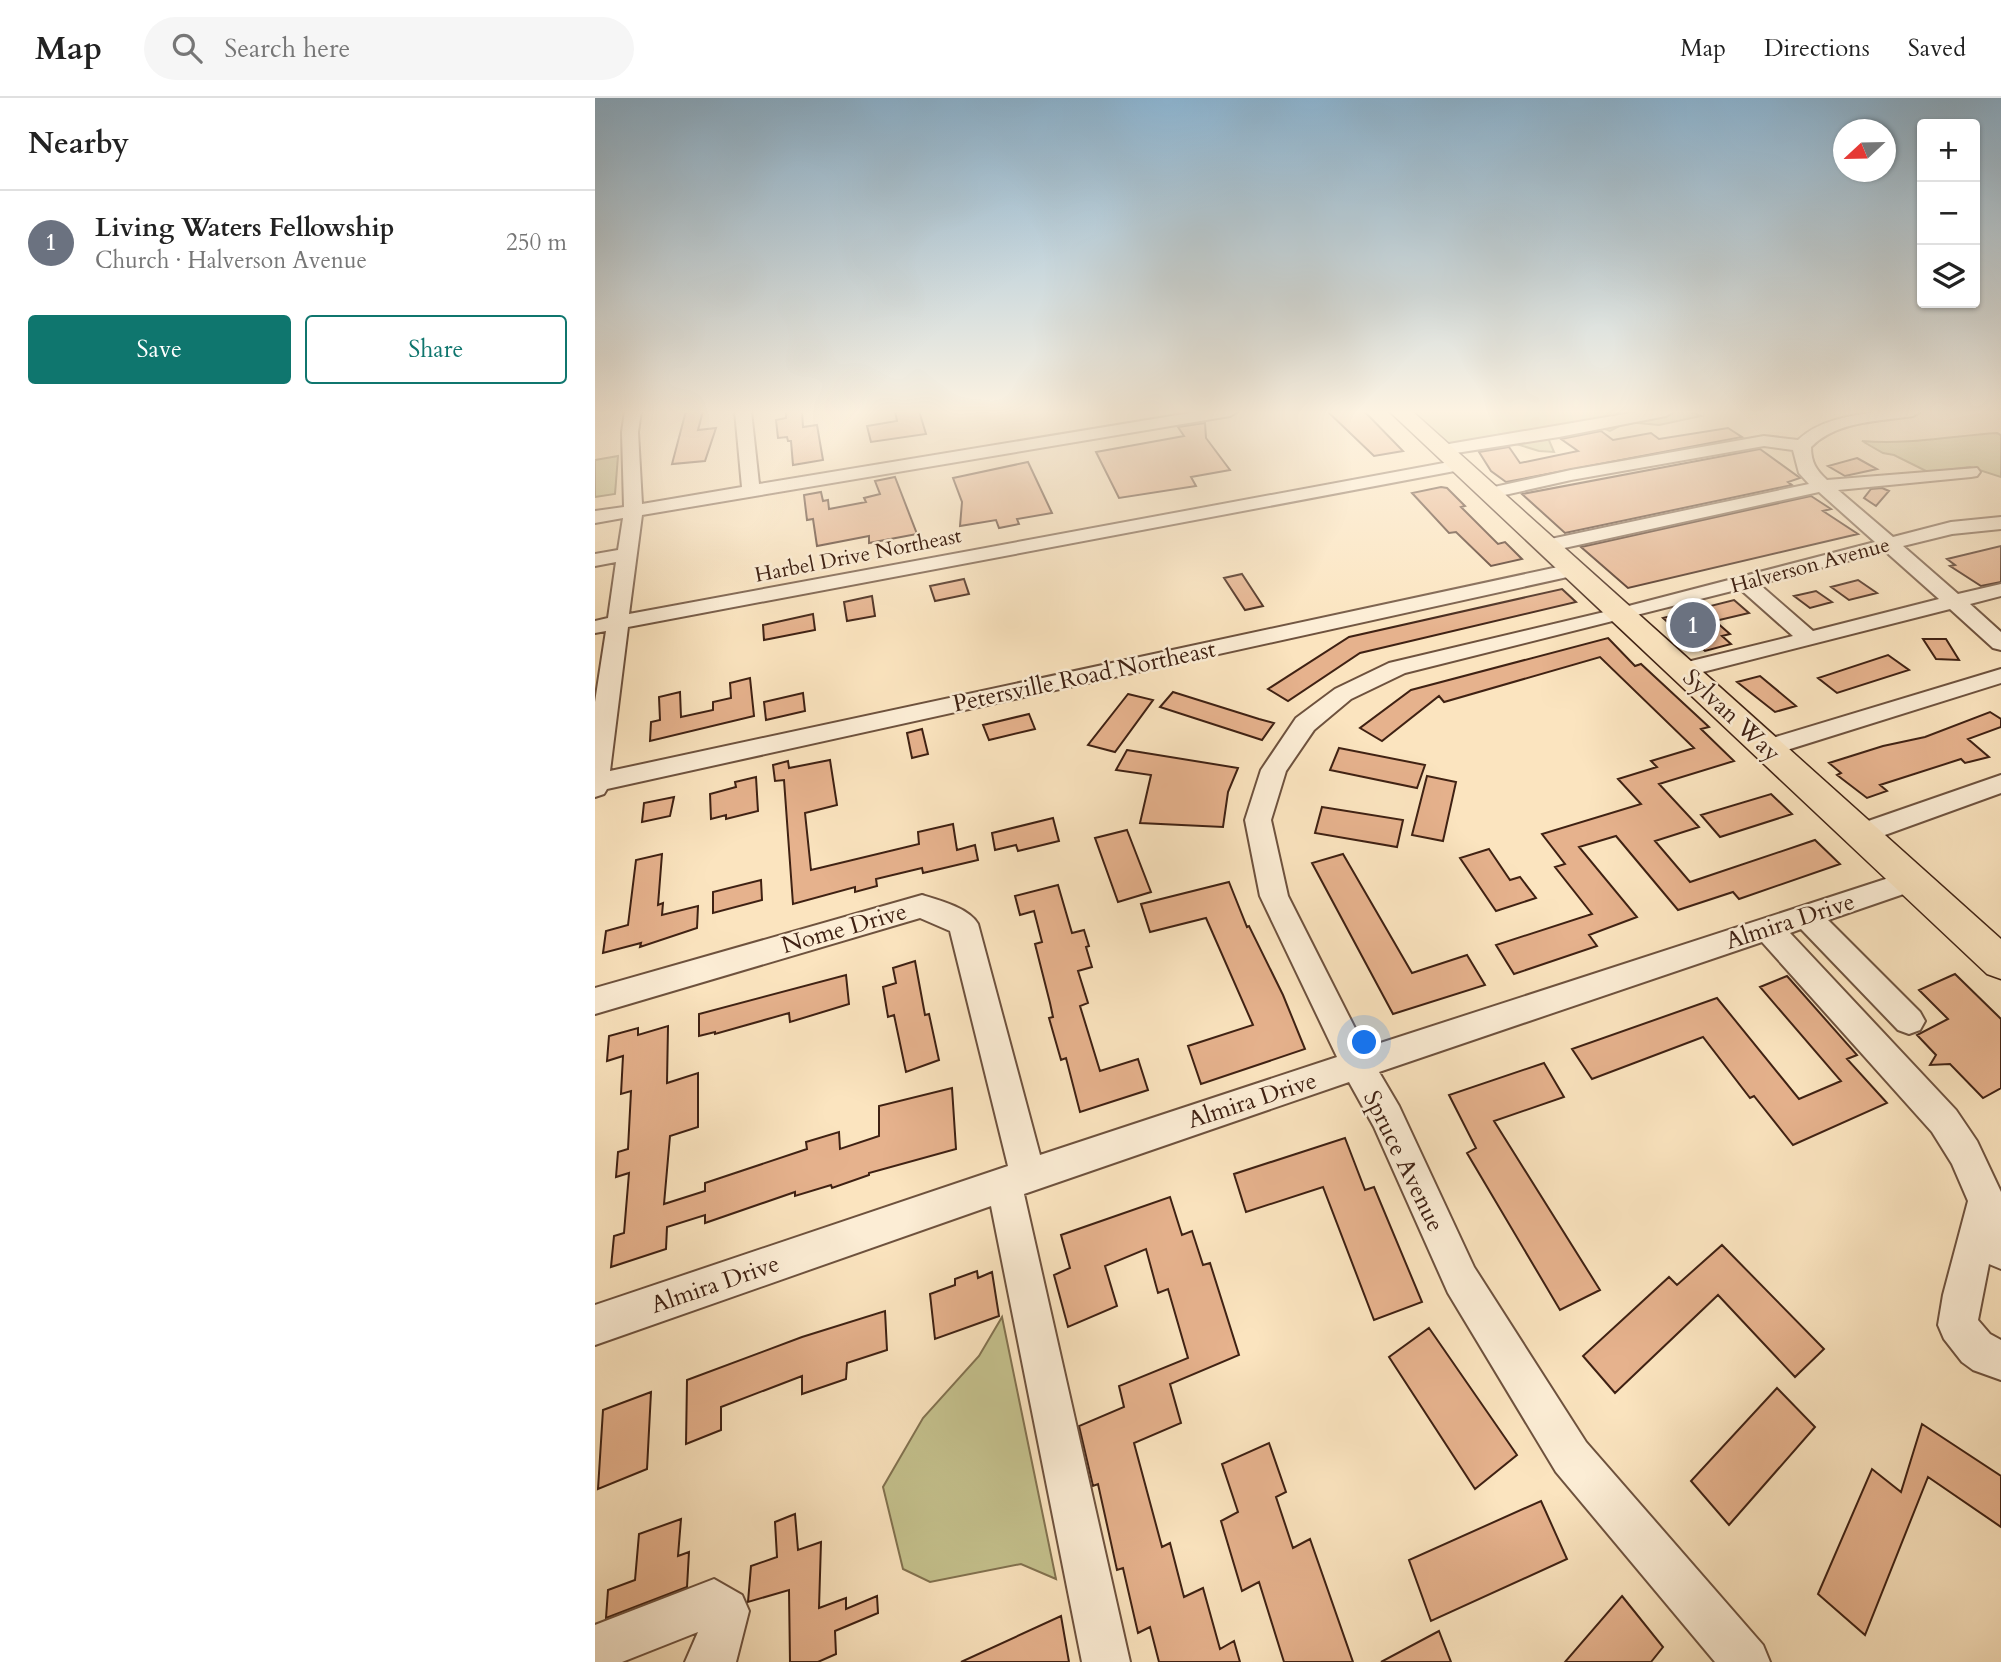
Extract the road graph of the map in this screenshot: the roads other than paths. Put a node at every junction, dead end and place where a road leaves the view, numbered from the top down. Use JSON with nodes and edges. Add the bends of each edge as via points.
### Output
{"nodes":[{"id":1,"x":632,"y":484,"type":"edge"},
{"id":2,"x":750,"y":484,"type":"edge"},
{"id":3,"x":782,"y":484,"type":"edge"},
{"id":4,"x":1321,"y":484,"type":"edge"},
{"id":5,"x":1481,"y":484,"type":"edge"},
{"id":6,"x":1531,"y":484,"type":"edge"},
{"id":7,"x":1821,"y":484,"type":"edge"},
{"id":8,"x":1844,"y":484,"type":"edge"},
{"id":9,"x":1823,"y":486,"type":"junction"},
{"id":10,"x":751,"y":489,"type":"junction"},
{"id":11,"x":1491,"y":493,"type":"junction"},
{"id":12,"x":633,"y":511,"type":"junction"},
{"id":13,"x":595,"y":517,"type":"edge"},
{"id":14,"x":2001,"y":523,"type":"edge"},
{"id":15,"x":1888,"y":544,"type":"junction"},
{"id":16,"x":1546,"y":546,"type":"junction"},
{"id":17,"x":627,"y":554,"type":"junction"},
{"id":18,"x":595,"y":560,"type":"edge"},
{"id":19,"x":1572,"y":570,"type":"junction"},
{"id":20,"x":1744,"y":582,"type":"junction"},
{"id":21,"x":2001,"y":590,"type":"edge"},
{"id":22,"x":1953,"y":601,"type":"junction"},
{"id":23,"x":1621,"y":614,"type":"junction"},
{"id":24,"x":607,"y":625,"type":"edge"},
{"id":25,"x":1809,"y":638,"type":"junction"},
{"id":26,"x":2001,"y":643,"type":"edge"},
{"id":27,"x":1683,"y":670,"type":"junction"},
{"id":28,"x":2001,"y":676,"type":"edge"},
{"id":29,"x":1768,"y":748,"type":"junction"},
{"id":30,"x":2001,"y":784,"type":"edge"},
{"id":31,"x":595,"y":785,"type":"edge"},
{"id":32,"x":1860,"y":834,"type":"junction"},
{"id":33,"x":1910,"y":881,"type":"junction"},
{"id":34,"x":1805,"y":915,"type":"junction"},
{"id":35,"x":1767,"y":928,"type":"junction"},
{"id":36,"x":2001,"y":963,"type":"edge"},
{"id":37,"x":595,"y":1001,"type":"edge"},
{"id":38,"x":1909,"y":1021,"type":"dead end"},
{"id":39,"x":1357,"y":1065,"type":"junction"},
{"id":40,"x":1016,"y":1180,"type":"junction"},
{"id":41,"x":1986,"y":1198,"type":"junction"},
{"id":42,"x":2001,"y":1250,"type":"edge"},
{"id":43,"x":595,"y":1325,"type":"edge"},
{"id":44,"x":2001,"y":1360,"type":"edge"},
{"id":45,"x":595,"y":1649,"type":"edge"},
{"id":46,"x":709,"y":1662,"type":"edge"},
{"id":47,"x":1105,"y":1662,"type":"edge"},
{"id":48,"x":1746,"y":1662,"type":"edge"}],
"edges":[{"from":1,"to":12,"type":"street"},
{"from":2,"to":10,"type":"street"},
{"from":3,"to":10,"type":"street"},
{"from":4,"to":24,"type":"street","name":"Harbel Drive Northeast"},
{"from":5,"to":11,"type":"main road","name":"Sylvan Way"},
{"from":6,"to":11,"type":"street"},
{"from":7,"to":9,"type":"street"},
{"from":8,"to":9,"type":"street"},
{"from":9,"to":15,"type":"street"},
{"from":9,"to":16,"type":"street"},
{"from":10,"to":12,"type":"street"},
{"from":11,"to":16,"type":"main road","name":"Sylvan Way"},
{"from":12,"to":13,"type":"street"},
{"from":12,"to":17,"type":"street"},
{"from":14,"to":15,"type":"street","name":"Halverson Avenue","via":[[1951,528]]},
{"from":15,"to":20,"type":"street","name":"Halverson Avenue"},
{"from":15,"to":22,"type":"street"},
{"from":16,"to":19,"type":"main road","name":"Sylvan Way"},
{"from":17,"to":18,"type":"street"},
{"from":17,"to":24,"type":"street"},
{"from":19,"to":23,"type":"main road","name":"Sylvan Way"},
{"from":19,"to":31,"type":"street","name":"Petersville Road Northeast"},
{"from":20,"to":23,"type":"street","name":"Halverson Avenue"},
{"from":20,"to":25,"type":"street"},
{"from":21,"to":22,"type":"street"},
{"from":22,"to":25,"type":"street"},
{"from":22,"to":26,"type":"street"},
{"from":23,"to":27,"type":"main road","name":"Sylvan Way"},
{"from":23,"to":39,"type":"street","name":"Spruce Avenue","via":[[1398,668],[1343,694],[1305,724],[1274,770],[1258,820],[1274,896]]},
{"from":24,"to":31,"type":"street"},
{"from":25,"to":27,"type":"street"},
{"from":27,"to":29,"type":"main road","name":"Sylvan Way"},
{"from":28,"to":29,"type":"street"},
{"from":29,"to":32,"type":"main road","name":"Sylvan Way"},
{"from":30,"to":32,"type":"street"},
{"from":32,"to":33,"type":"main road","name":"Sylvan Way"},
{"from":33,"to":34,"type":"street","name":"Almira Drive"},
{"from":33,"to":36,"type":"main road","name":"Sylvan Way"},
{"from":34,"to":35,"type":"street","name":"Almira Drive"},
{"from":34,"to":38,"type":"street"},
{"from":35,"to":39,"type":"street","name":"Almira Drive"},
{"from":35,"to":41,"type":"street","via":[[1944,1121],[1972,1163]]},
{"from":37,"to":40,"type":"street","name":"Nome Drive","via":[[922,906],[963,924]]},
{"from":39,"to":40,"type":"street","name":"Almira Drive"},
{"from":39,"to":48,"type":"street","name":"Spruce Avenue","via":[[1387,1117],[1461,1280],[1571,1457]]},
{"from":40,"to":43,"type":"street","name":"Almira Drive"},
{"from":40,"to":47,"type":"street"},
{"from":41,"to":42,"type":"street"},
{"from":41,"to":44,"type":"street","via":[[1958,1325],[1974,1347]]},
{"from":45,"to":46,"type":"street","via":[[714,1602],[726,1611],[716,1654]]}]}
